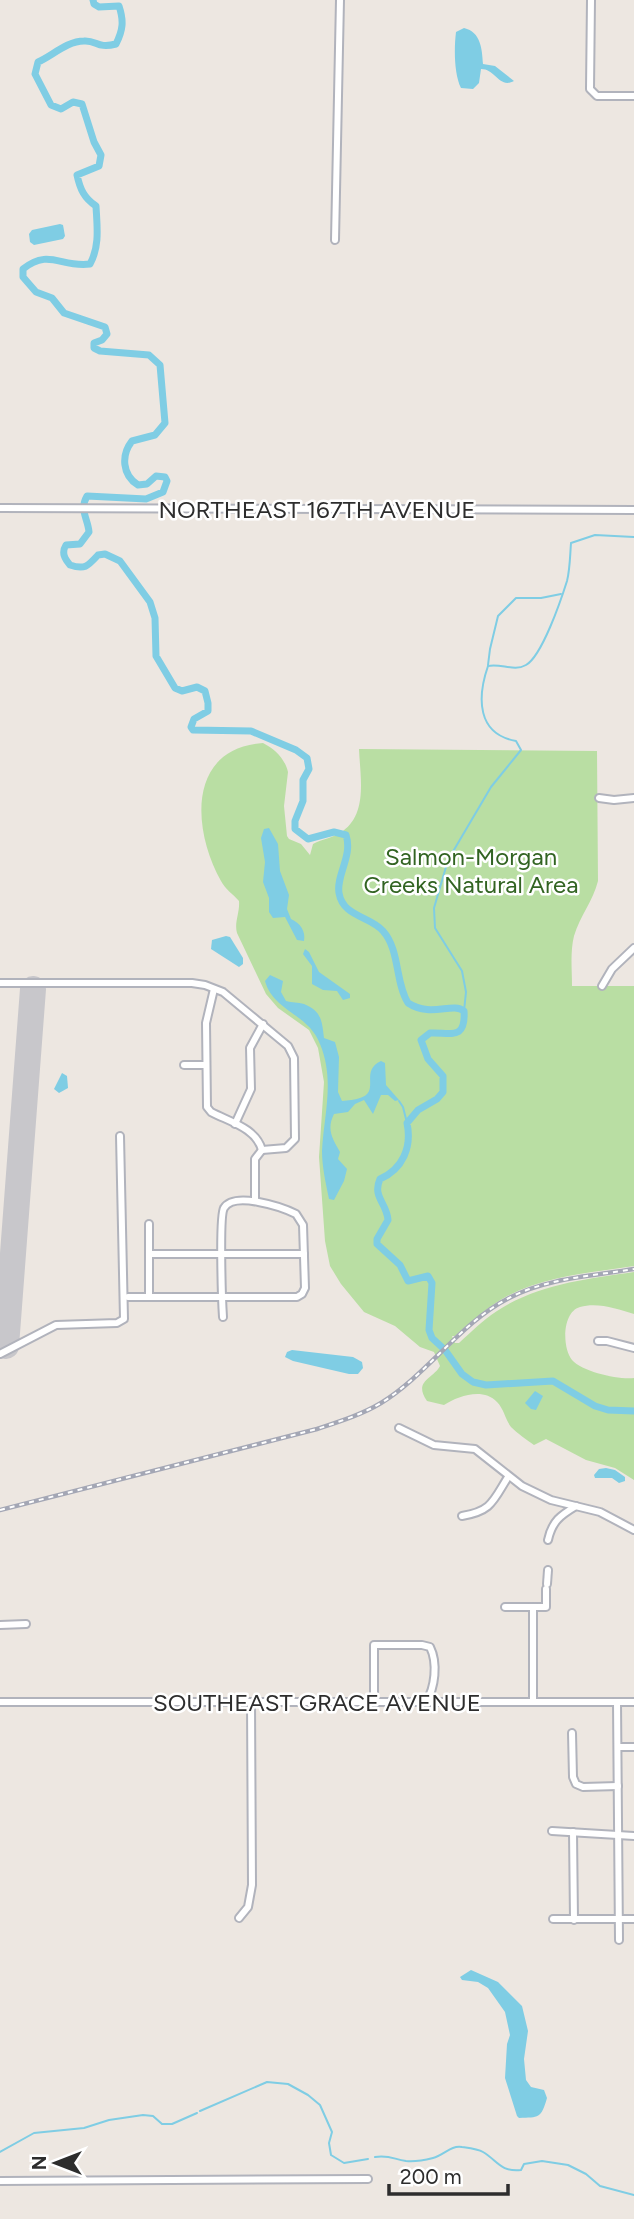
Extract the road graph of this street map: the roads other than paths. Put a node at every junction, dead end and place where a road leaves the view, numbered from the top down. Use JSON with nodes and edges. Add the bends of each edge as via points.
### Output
{"nodes":[{"id":1,"x":340,"y":0,"type":"edge"},
{"id":2,"x":591,"y":0,"type":"edge"},
{"id":3,"x":634,"y":96,"type":"edge"},
{"id":4,"x":335,"y":240,"type":"dead end"},
{"id":5,"x":0,"y":508,"type":"edge"},
{"id":6,"x":634,"y":510,"type":"edge"},
{"id":7,"x":599,"y":798,"type":"dead end"},
{"id":8,"x":634,"y":799,"type":"edge"},
{"id":9,"x":634,"y":948,"type":"edge"},
{"id":10,"x":0,"y":983,"type":"edge"},
{"id":11,"x":602,"y":986,"type":"dead end"},
{"id":12,"x":214,"y":989,"type":"junction"},
{"id":13,"x":263,"y":1024,"type":"junction"},
{"id":14,"x":184,"y":1065,"type":"dead end"},
{"id":15,"x":206,"y":1065,"type":"junction"},
{"id":16,"x":235,"y":1124,"type":"junction"},
{"id":17,"x":120,"y":1136,"type":"dead end"},
{"id":18,"x":262,"y":1150,"type":"junction"},
{"id":19,"x":255,"y":1201,"type":"junction"},
{"id":20,"x":149,"y":1224,"type":"dead end"},
{"id":21,"x":149,"y":1254,"type":"junction"},
{"id":22,"x":222,"y":1254,"type":"junction"},
{"id":23,"x":304,"y":1254,"type":"junction"},
{"id":24,"x":128,"y":1297,"type":"dead end"},
{"id":25,"x":149,"y":1297,"type":"junction"},
{"id":26,"x":222,"y":1297,"type":"junction"},
{"id":27,"x":223,"y":1317,"type":"dead end"},
{"id":28,"x":598,"y":1341,"type":"dead end"},
{"id":29,"x":634,"y":1348,"type":"edge"},
{"id":30,"x":0,"y":1354,"type":"edge"},
{"id":31,"x":399,"y":1428,"type":"dead end"},
{"id":32,"x":508,"y":1477,"type":"junction"},
{"id":33,"x":576,"y":1506,"type":"junction"},
{"id":34,"x":462,"y":1516,"type":"dead end"},
{"id":35,"x":634,"y":1530,"type":"edge"},
{"id":36,"x":548,"y":1540,"type":"dead end"},
{"id":37,"x":548,"y":1570,"type":"dead end"},
{"id":38,"x":505,"y":1607,"type":"dead end"},
{"id":39,"x":533,"y":1607,"type":"junction"},
{"id":40,"x":0,"y":1625,"type":"edge"},
{"id":41,"x":26,"y":1625,"type":"dead end"},
{"id":42,"x":434,"y":1688,"type":"junction"},
{"id":43,"x":374,"y":1701,"type":"junction"},
{"id":44,"x":0,"y":1702,"type":"edge"},
{"id":45,"x":251,"y":1702,"type":"junction"},
{"id":46,"x":426,"y":1702,"type":"junction"},
{"id":47,"x":444,"y":1702,"type":"junction"},
{"id":48,"x":533,"y":1702,"type":"junction"},
{"id":49,"x":617,"y":1702,"type":"junction"},
{"id":50,"x":634,"y":1702,"type":"edge"},
{"id":51,"x":572,"y":1733,"type":"dead end"},
{"id":52,"x":618,"y":1747,"type":"junction"},
{"id":53,"x":634,"y":1747,"type":"edge"},
{"id":54,"x":618,"y":1786,"type":"junction"},
{"id":55,"x":552,"y":1831,"type":"dead end"},
{"id":56,"x":573,"y":1832,"type":"junction"},
{"id":57,"x":618,"y":1836,"type":"junction"},
{"id":58,"x":634,"y":1836,"type":"edge"},
{"id":59,"x":239,"y":1918,"type":"dead end"},
{"id":60,"x":553,"y":1919,"type":"dead end"},
{"id":61,"x":619,"y":1919,"type":"junction"},
{"id":62,"x":634,"y":1919,"type":"edge"},
{"id":63,"x":574,"y":1920,"type":"junction"},
{"id":64,"x":619,"y":1940,"type":"dead end"},
{"id":65,"x":369,"y":2179,"type":"dead end"},
{"id":66,"x":0,"y":2181,"type":"edge"}],
"edges":[{"from":1,"to":4,"type":"street"},
{"from":2,"to":3,"type":"street","via":[[590,89],[597,96]]},
{"from":5,"to":6,"type":"street","name":"NORTHEAST 167TH AVENUE"},
{"from":7,"to":8,"type":"street"},
{"from":9,"to":11,"type":"street"},
{"from":10,"to":12,"type":"street","via":[[191,983]]},
{"from":12,"to":13,"type":"street"},
{"from":12,"to":15,"type":"street","via":[[206,1023]]},
{"from":13,"to":16,"type":"street","via":[[250,1048],[251,1089]]},
{"from":13,"to":18,"type":"street","via":[[293,1054],[295,1137],[286,1148]]},
{"from":14,"to":15,"type":"street"},
{"from":15,"to":16,"type":"street","via":[[208,1109]]},
{"from":16,"to":18,"type":"street","via":[[255,1135]]},
{"from":17,"to":30,"type":"street","via":[[121,1321],[56,1325]]},
{"from":18,"to":19,"type":"street","via":[[255,1159]]},
{"from":19,"to":22,"type":"street","via":[[225,1206]]},
{"from":19,"to":23,"type":"street","via":[[300,1218]]},
{"from":20,"to":21,"type":"street"},
{"from":21,"to":22,"type":"street"},
{"from":21,"to":25,"type":"street"},
{"from":22,"to":23,"type":"street"},
{"from":22,"to":26,"type":"street"},
{"from":23,"to":26,"type":"street","via":[[301,1295]]},
{"from":24,"to":25,"type":"street"},
{"from":25,"to":26,"type":"street"},
{"from":26,"to":27,"type":"street"},
{"from":28,"to":29,"type":"street"},
{"from":31,"to":32,"type":"street","via":[[434,1445],[475,1449]]},
{"from":32,"to":33,"type":"street","via":[[551,1500]]},
{"from":32,"to":34,"type":"street","via":[[481,1513]]},
{"from":33,"to":35,"type":"street","via":[[600,1512]]},
{"from":33,"to":36,"type":"street","via":[[559,1516]]},
{"from":37,"to":39,"type":"street","via":[[546,1606]]},
{"from":38,"to":39,"type":"street"},
{"from":39,"to":48,"type":"street"},
{"from":40,"to":41,"type":"street"},
{"from":42,"to":43,"type":"street","via":[[430,1647],[374,1645]]},
{"from":42,"to":46,"type":"street"},
{"from":42,"to":47,"type":"street"},
{"from":43,"to":45,"type":"street","name":"SOUTHEAST GRACE AVENUE"},
{"from":43,"to":46,"type":"street","name":"SOUTHEAST GRACE AVENUE"},
{"from":44,"to":45,"type":"street","name":"SOUTHEAST GRACE AVENUE"},
{"from":45,"to":59,"type":"street","via":[[252,1885],[246,1913]]},
{"from":46,"to":47,"type":"street","name":"SOUTHEAST GRACE AVENUE"},
{"from":47,"to":48,"type":"street","name":"SOUTHEAST GRACE AVENUE"},
{"from":48,"to":49,"type":"street","name":"SOUTHEAST GRACE AVENUE"},
{"from":49,"to":50,"type":"street","name":"SOUTHEAST GRACE AVENUE"},
{"from":49,"to":52,"type":"street"},
{"from":51,"to":54,"type":"street","via":[[576,1784]]},
{"from":52,"to":53,"type":"street"},
{"from":52,"to":54,"type":"street"},
{"from":54,"to":57,"type":"street"},
{"from":55,"to":56,"type":"street"},
{"from":56,"to":57,"type":"street"},
{"from":56,"to":63,"type":"street"},
{"from":57,"to":58,"type":"street"},
{"from":57,"to":61,"type":"street"},
{"from":60,"to":63,"type":"street"},
{"from":61,"to":62,"type":"street"},
{"from":61,"to":63,"type":"street"},
{"from":61,"to":64,"type":"street"},
{"from":65,"to":66,"type":"street"}]}
